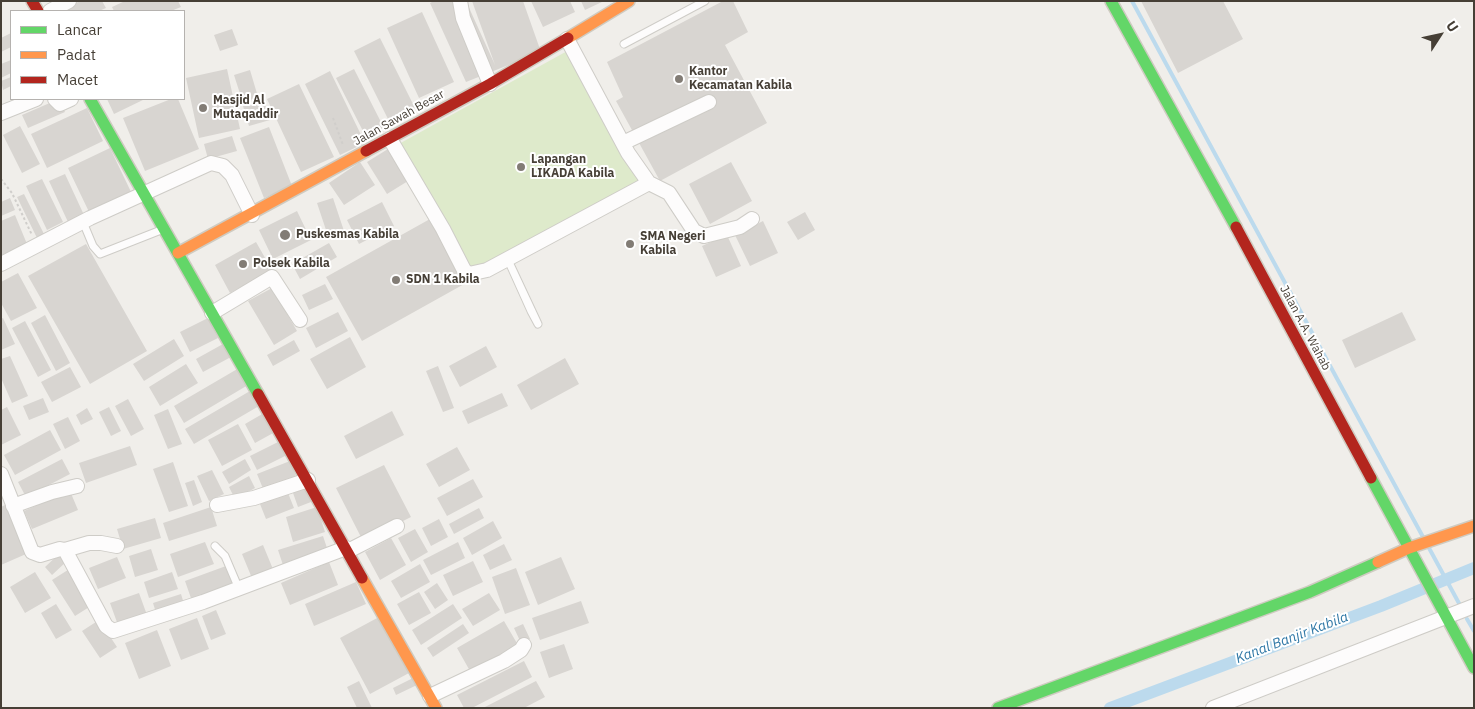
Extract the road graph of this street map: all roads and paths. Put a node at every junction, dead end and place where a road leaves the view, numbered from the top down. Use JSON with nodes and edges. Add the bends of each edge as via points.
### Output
{"nodes":[{"id":1,"x":69,"y":1,"type":"edge"},
{"id":2,"x":460,"y":1,"type":"edge"},
{"id":3,"x":630,"y":1,"type":"edge"},
{"id":4,"x":706,"y":1,"type":"edge"},
{"id":5,"x":1111,"y":1,"type":"edge"},
{"id":6,"x":52,"y":10,"type":"edge"},
{"id":7,"x":567,"y":39,"type":"junction"},
{"id":8,"x":624,"y":44,"type":"dead end"},
{"id":9,"x":490,"y":84,"type":"junction"},
{"id":10,"x":34,"y":100,"type":"edge"},
{"id":11,"x":57,"y":100,"type":"edge"},
{"id":12,"x":69,"y":100,"type":"edge"},
{"id":13,"x":91,"y":100,"type":"edge"},
{"id":14,"x":709,"y":102,"type":"dead end"},
{"id":15,"x":1,"y":114,"type":"edge"},
{"id":16,"x":333,"y":118,"type":"dead end"},
{"id":17,"x":390,"y":139,"type":"junction"},
{"id":18,"x":623,"y":143,"type":"junction"},
{"id":19,"x":349,"y":162,"type":"junction"},
{"id":20,"x":1,"y":179,"type":"edge"},
{"id":21,"x":649,"y":183,"type":"junction"},
{"id":22,"x":144,"y":194,"type":"junction"},
{"id":23,"x":252,"y":214,"type":"junction"},
{"id":24,"x":752,"y":219,"type":"dead end"},
{"id":25,"x":83,"y":222,"type":"junction"},
{"id":26,"x":164,"y":230,"type":"junction"},
{"id":27,"x":37,"y":246,"type":"junction"},
{"id":28,"x":178,"y":253,"type":"junction"},
{"id":29,"x":508,"y":260,"type":"junction"},
{"id":30,"x":1,"y":264,"type":"edge"},
{"id":31,"x":212,"y":312,"type":"junction"},
{"id":32,"x":300,"y":320,"type":"dead end"},
{"id":33,"x":1,"y":474,"type":"edge"},
{"id":34,"x":308,"y":480,"type":"junction"},
{"id":35,"x":77,"y":486,"type":"dead end"},
{"id":36,"x":217,"y":505,"type":"dead end"},
{"id":37,"x":13,"y":506,"type":"junction"},
{"id":38,"x":397,"y":526,"type":"dead end"},
{"id":39,"x":1474,"y":526,"type":"edge"},
{"id":40,"x":117,"y":546,"type":"dead end"},
{"id":41,"x":215,"y":546,"type":"dead end"},
{"id":42,"x":65,"y":550,"type":"junction"},
{"id":43,"x":347,"y":550,"type":"junction"},
{"id":44,"x":1411,"y":552,"type":"junction"},
{"id":45,"x":238,"y":589,"type":"junction"},
{"id":46,"x":1474,"y":606,"type":"edge"},
{"id":47,"x":1446,"y":617,"type":"junction"},
{"id":48,"x":524,"y":645,"type":"dead end"},
{"id":49,"x":1474,"y":668,"type":"edge"},
{"id":50,"x":433,"y":702,"type":"edge"},
{"id":51,"x":998,"y":708,"type":"edge"},
{"id":52,"x":1213,"y":708,"type":"edge"}],
"edges":[{"from":1,"to":6,"type":"street"},
{"from":2,"to":9,"type":"street","via":[[463,18]]},
{"from":3,"to":7,"type":"street","name":"Jalan Sawah Besar"},
{"from":4,"to":8,"type":"lane"},
{"from":5,"to":44,"type":"street","name":"Jalan A.A. Wahab"},
{"from":7,"to":9,"type":"street","name":"Jalan Sawah Besar"},
{"from":7,"to":18,"type":"street"},
{"from":9,"to":17,"type":"street","name":"Jalan Sawah Besar"},
{"from":10,"to":15,"type":"street"},
{"from":11,"to":12,"type":"street","via":[[60,104]]},
{"from":13,"to":22,"type":"street"},
{"from":14,"to":18,"type":"street"},
{"from":16,"to":19,"type":"path"},
{"from":17,"to":19,"type":"street","name":"Jalan Sawah Besar"},
{"from":17,"to":29,"type":"street","via":[[464,270],[474,274]]},
{"from":18,"to":21,"type":"street"},
{"from":19,"to":23,"type":"street","name":"Jalan Sawah Besar"},
{"from":20,"to":27,"type":"path","via":[[12,193]]},
{"from":21,"to":24,"type":"street","via":[[669,193],[698,235],[740,227]]},
{"from":21,"to":29,"type":"street"},
{"from":22,"to":23,"type":"street","via":[[202,166],[217,163],[232,175]]},
{"from":22,"to":25,"type":"street"},
{"from":22,"to":26,"type":"street"},
{"from":23,"to":28,"type":"street","name":"Jalan Sawah Besar"},
{"from":25,"to":26,"type":"lane","via":[[100,254]]},
{"from":25,"to":27,"type":"street"},
{"from":26,"to":28,"type":"street"},
{"from":27,"to":30,"type":"street"},
{"from":28,"to":31,"type":"street"},
{"from":29,"to":29,"type":"lane","via":[[531,311],[538,324],[523,292]]},
{"from":31,"to":32,"type":"street","via":[[272,277]]},
{"from":31,"to":34,"type":"street"},
{"from":33,"to":37,"type":"street"},
{"from":34,"to":36,"type":"street","via":[[254,498]]},
{"from":34,"to":43,"type":"street"},
{"from":35,"to":37,"type":"street"},
{"from":37,"to":42,"type":"street","via":[[32,552],[40,555]]},
{"from":38,"to":43,"type":"street"},
{"from":39,"to":44,"type":"street"},
{"from":40,"to":42,"type":"street","via":[[89,543]]},
{"from":41,"to":45,"type":"lane","via":[[225,556]]},
{"from":42,"to":45,"type":"street","via":[[106,626],[112,631]]},
{"from":43,"to":45,"type":"street"},
{"from":43,"to":50,"type":"street"},
{"from":44,"to":47,"type":"street","name":"Jalan A.A. Wahab"},
{"from":44,"to":51,"type":"street"},
{"from":46,"to":47,"type":"street"},
{"from":47,"to":49,"type":"street","name":"Jalan A.A. Wahab"},
{"from":47,"to":52,"type":"street"},
{"from":48,"to":50,"type":"street","via":[[504,661]]}]}
